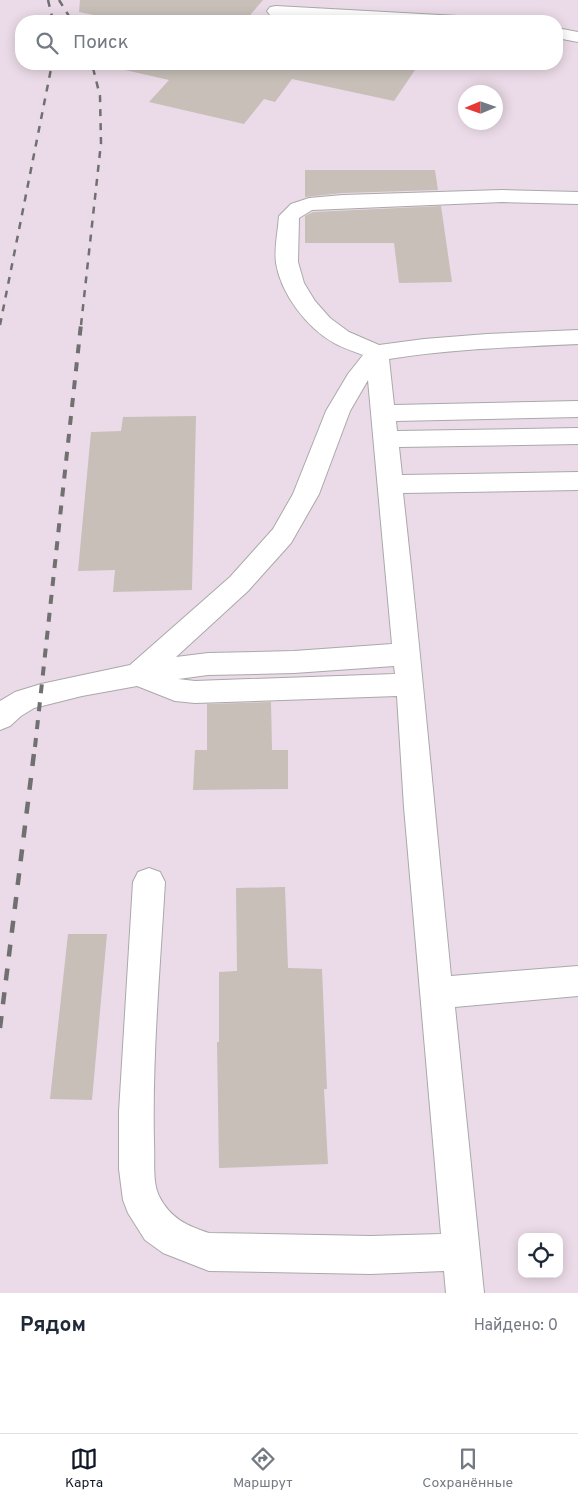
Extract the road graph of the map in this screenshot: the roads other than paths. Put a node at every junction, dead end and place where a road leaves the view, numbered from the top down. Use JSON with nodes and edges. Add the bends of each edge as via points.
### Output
{"nodes":[{"id":1,"x":276,"y":11,"type":"dead end"},
{"id":2,"x":349,"y":15,"type":"edge"},
{"id":3,"x":563,"y":34,"type":"edge"},
{"id":4,"x":578,"y":37,"type":"edge"},
{"id":5,"x":578,"y":198,"type":"edge"},
{"id":6,"x":578,"y":337,"type":"edge"},
{"id":7,"x":377,"y":353,"type":"junction"},
{"id":8,"x":578,"y":409,"type":"edge"},
{"id":9,"x":578,"y":436,"type":"edge"},
{"id":10,"x":388,"y":448,"type":"junction"},
{"id":11,"x":578,"y":453,"type":"edge"},
{"id":12,"x":578,"y":481,"type":"edge"},
{"id":13,"x":406,"y":654,"type":"junction"},
{"id":14,"x":138,"y":675,"type":"junction"},
{"id":15,"x":410,"y":684,"type":"junction"},
{"id":16,"x":0,"y":718,"type":"edge"},
{"id":17,"x":149,"y":882,"type":"dead end"},
{"id":18,"x":578,"y":981,"type":"edge"},
{"id":19,"x":438,"y":993,"type":"junction"},
{"id":20,"x":462,"y":1252,"type":"junction"},
{"id":21,"x":465,"y":1293,"type":"edge"}],
"edges":[{"from":1,"to":2,"type":"lane"},
{"from":3,"to":4,"type":"lane"},
{"from":5,"to":7,"type":"lane","via":[[502,196],[343,201],[298,208],[289,216],[287,228],[287,262],[294,283],[306,305],[322,323],[341,337]]},
{"from":6,"to":7,"type":"lane","via":[[424,346]]},
{"from":7,"to":10,"type":"lane"},
{"from":7,"to":14,"type":"lane","via":[[356,379],[338,411],[306,494],[282,536],[239,584]]},
{"from":8,"to":10,"type":"lane"},
{"from":9,"to":10,"type":"lane"},
{"from":10,"to":11,"type":"lane"},
{"from":10,"to":12,"type":"lane"},
{"from":10,"to":13,"type":"lane"},
{"from":13,"to":14,"type":"lane","via":[[208,664]]},
{"from":13,"to":15,"type":"lane"},
{"from":14,"to":15,"type":"lane","via":[[175,690],[195,692]]},
{"from":14,"to":16,"type":"lane","via":[[41,695],[25,700]]},
{"from":15,"to":19,"type":"lane"},
{"from":17,"to":20,"type":"lane","via":[[136,1112],[137,1169],[141,1200],[158,1227],[176,1240],[209,1252],[371,1255]]},
{"from":18,"to":19,"type":"lane"},
{"from":19,"to":20,"type":"lane"},
{"from":20,"to":21,"type":"lane"}]}
